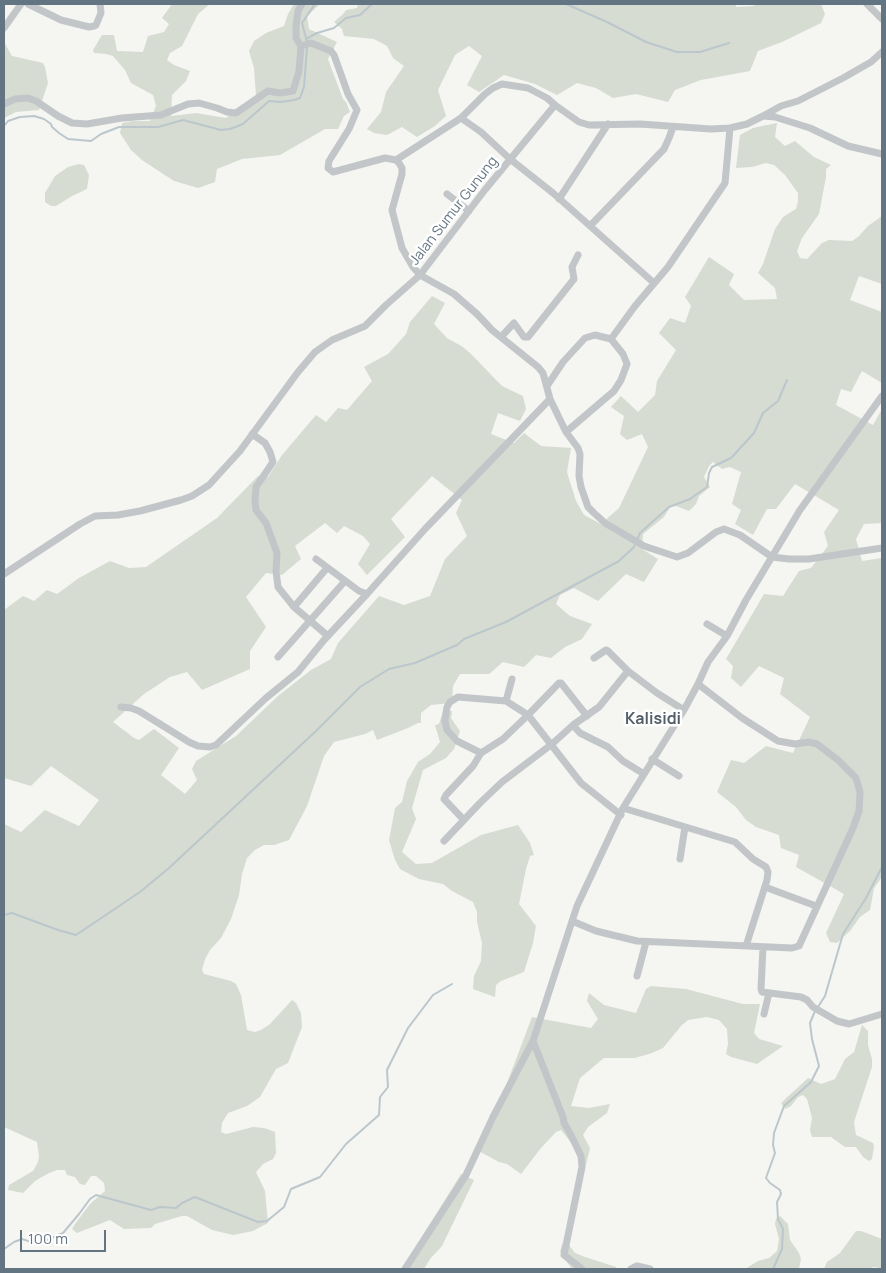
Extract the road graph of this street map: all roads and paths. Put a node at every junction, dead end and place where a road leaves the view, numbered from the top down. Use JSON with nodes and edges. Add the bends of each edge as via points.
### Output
{"nodes":[{"id":1,"x":21,"y":4,"type":"edge"},
{"id":2,"x":28,"y":4,"type":"edge"},
{"id":3,"x":100,"y":4,"type":"edge"},
{"id":4,"x":302,"y":4,"type":"edge"},
{"id":5,"x":868,"y":4,"type":"edge"},
{"id":6,"x":882,"y":19,"type":"edge"},
{"id":7,"x":4,"y":28,"type":"edge"},
{"id":8,"x":306,"y":45,"type":"junction"},
{"id":9,"x":882,"y":52,"type":"edge"},
{"id":10,"x":4,"y":104,"type":"edge"},
{"id":11,"x":555,"y":105,"type":"junction"},
{"id":12,"x":781,"y":106,"type":"junction"},
{"id":13,"x":763,"y":116,"type":"junction"},
{"id":14,"x":461,"y":118,"type":"junction"},
{"id":15,"x":783,"y":118,"type":"junction"},
{"id":16,"x":608,"y":124,"type":"junction"},
{"id":17,"x":673,"y":127,"type":"junction"},
{"id":18,"x":730,"y":128,"type":"junction"},
{"id":19,"x":882,"y":154,"type":"edge"},
{"id":20,"x":510,"y":159,"type":"junction"},
{"id":21,"x":396,"y":160,"type":"junction"},
{"id":22,"x":447,"y":194,"type":"dead end"},
{"id":23,"x":559,"y":199,"type":"junction"},
{"id":24,"x":469,"y":211,"type":"junction"},
{"id":25,"x":590,"y":226,"type":"junction"},
{"id":26,"x":578,"y":254,"type":"dead end"},
{"id":27,"x":420,"y":275,"type":"junction"},
{"id":28,"x":654,"y":283,"type":"junction"},
{"id":29,"x":501,"y":337,"type":"junction"},
{"id":30,"x":611,"y":339,"type":"junction"},
{"id":31,"x":548,"y":386,"type":"junction"},
{"id":32,"x":882,"y":396,"type":"edge"},
{"id":33,"x":550,"y":399,"type":"junction"},
{"id":34,"x":566,"y":432,"type":"junction"},
{"id":35,"x":252,"y":434,"type":"junction"},
{"id":36,"x":882,"y":548,"type":"edge"},
{"id":37,"x":772,"y":557,"type":"junction"},
{"id":38,"x":316,"y":559,"type":"dead end"},
{"id":39,"x":327,"y":568,"type":"junction"},
{"id":40,"x":4,"y":574,"type":"edge"},
{"id":41,"x":344,"y":581,"type":"junction"},
{"id":42,"x":367,"y":594,"type":"junction"},
{"id":43,"x":294,"y":607,"type":"junction"},
{"id":44,"x":310,"y":620,"type":"junction"},
{"id":45,"x":707,"y":624,"type":"dead end"},
{"id":46,"x":328,"y":636,"type":"junction"},
{"id":47,"x":727,"y":636,"type":"junction"},
{"id":48,"x":278,"y":657,"type":"dead end"},
{"id":49,"x":594,"y":658,"type":"dead end"},
{"id":50,"x":628,"y":671,"type":"junction"},
{"id":51,"x":512,"y":679,"type":"dead end"},
{"id":52,"x":698,"y":684,"type":"junction"},
{"id":53,"x":506,"y":701,"type":"junction"},
{"id":54,"x":121,"y":707,"type":"dead end"},
{"id":55,"x":684,"y":710,"type":"junction"},
{"id":56,"x":528,"y":715,"type":"junction"},
{"id":57,"x":587,"y":716,"type":"junction"},
{"id":58,"x":574,"y":725,"type":"junction"},
{"id":59,"x":552,"y":744,"type":"junction"},
{"id":60,"x":480,"y":753,"type":"junction"},
{"id":61,"x":652,"y":759,"type":"junction"},
{"id":62,"x":644,"y":774,"type":"junction"},
{"id":63,"x":679,"y":776,"type":"dead end"},
{"id":64,"x":622,"y":812,"type":"junction"},
{"id":65,"x":464,"y":820,"type":"junction"},
{"id":66,"x":685,"y":827,"type":"junction"},
{"id":67,"x":444,"y":841,"type":"dead end"},
{"id":68,"x":680,"y":859,"type":"dead end"},
{"id":69,"x":765,"y":887,"type":"junction"},
{"id":70,"x":816,"y":906,"type":"junction"},
{"id":71,"x":572,"y":921,"type":"junction"},
{"id":72,"x":646,"y":942,"type":"junction"},
{"id":73,"x":746,"y":946,"type":"junction"},
{"id":74,"x":763,"y":947,"type":"junction"},
{"id":75,"x":637,"y":976,"type":"dead end"},
{"id":76,"x":768,"y":994,"type":"junction"},
{"id":77,"x":764,"y":1014,"type":"dead end"},
{"id":78,"x":882,"y":1014,"type":"edge"},
{"id":79,"x":533,"y":1042,"type":"junction"},
{"id":80,"x":405,"y":1269,"type":"edge"},
{"id":81,"x":582,"y":1269,"type":"edge"},
{"id":82,"x":631,"y":1269,"type":"edge"},
{"id":83,"x":650,"y":1269,"type":"edge"}],
"edges":[{"from":1,"to":7,"type":"street"},
{"from":2,"to":3,"type":"street","via":[[61,20],[89,27],[96,24],[101,14]]},
{"from":4,"to":8,"type":"street","via":[[298,11],[296,38]]},
{"from":5,"to":6,"type":"street"},
{"from":8,"to":10,"type":"street","via":[[293,91],[268,91],[236,113],[199,103],[188,104],[161,116],[87,124],[65,120],[28,98]]},
{"from":8,"to":21,"type":"street","via":[[326,48],[334,55],[356,110],[328,168],[332,172],[386,158]]},
{"from":9,"to":12,"type":"street","via":[[850,74]]},
{"from":11,"to":14,"type":"street","via":[[528,88],[502,84],[485,94]]},
{"from":11,"to":16,"type":"street","via":[[579,122]]},
{"from":11,"to":20,"type":"street","name":"Jalan Sumur Gunung"},
{"from":12,"to":13,"type":"street"},
{"from":12,"to":15,"type":"street"},
{"from":13,"to":15,"type":"street"},
{"from":13,"to":18,"type":"street"},
{"from":14,"to":20,"type":"street"},
{"from":14,"to":21,"type":"street"},
{"from":15,"to":19,"type":"street","via":[[848,146]]},
{"from":16,"to":17,"type":"street"},
{"from":16,"to":23,"type":"street"},
{"from":17,"to":18,"type":"street"},
{"from":17,"to":25,"type":"street","via":[[664,149]]},
{"from":18,"to":28,"type":"street","via":[[726,183]]},
{"from":20,"to":23,"type":"street"},
{"from":20,"to":24,"type":"street","name":"Jalan Sumur Gunung"},
{"from":21,"to":27,"type":"street","via":[[402,174],[392,215],[402,248]]},
{"from":22,"to":24,"type":"street"},
{"from":23,"to":25,"type":"street"},
{"from":24,"to":27,"type":"street","name":"Jalan Sumur Gunung"},
{"from":25,"to":28,"type":"street"},
{"from":26,"to":29,"type":"street","via":[[572,267],[574,279],[528,337],[524,337],[514,323]]},
{"from":27,"to":29,"type":"street","via":[[454,294]]},
{"from":27,"to":35,"type":"street","name":"Jalan Sumur Gunung","via":[[365,326],[332,340],[315,352]]},
{"from":28,"to":30,"type":"street"},
{"from":29,"to":31,"type":"street","via":[[540,369]]},
{"from":30,"to":31,"type":"street","via":[[595,335],[585,338],[563,362]]},
{"from":30,"to":34,"type":"street","via":[[623,354],[627,364],[625,373],[614,391]]},
{"from":31,"to":33,"type":"street"},
{"from":32,"to":37,"type":"street","via":[[800,510]]},
{"from":33,"to":34,"type":"street"},
{"from":33,"to":42,"type":"street","via":[[424,529]]},
{"from":34,"to":37,"type":"street","via":[[580,454],[579,476],[588,507],[606,523],[644,546],[674,556],[688,553],[724,529],[740,535]]},
{"from":35,"to":40,"type":"street","name":"Jalan Sumur Gunung","via":[[201,491],[140,511],[95,516]]},
{"from":35,"to":43,"type":"street","via":[[265,443],[273,462],[256,487],[256,510],[266,523],[276,552],[278,587]]},
{"from":36,"to":37,"type":"street","via":[[808,559]]},
{"from":37,"to":47,"type":"street"},
{"from":38,"to":39,"type":"street"},
{"from":39,"to":41,"type":"street"},
{"from":39,"to":43,"type":"street"},
{"from":41,"to":42,"type":"street"},
{"from":41,"to":44,"type":"street"},
{"from":42,"to":46,"type":"street"},
{"from":43,"to":44,"type":"street"},
{"from":44,"to":46,"type":"street"},
{"from":44,"to":48,"type":"street"},
{"from":45,"to":47,"type":"street"},
{"from":46,"to":54,"type":"street","via":[[298,672],[216,745],[198,746],[139,711]]},
{"from":47,"to":52,"type":"street","via":[[708,662]]},
{"from":49,"to":50,"type":"street","via":[[606,650]]},
{"from":50,"to":55,"type":"street"},
{"from":50,"to":57,"type":"street"},
{"from":51,"to":53,"type":"street"},
{"from":52,"to":55,"type":"street"},
{"from":52,"to":70,"type":"street","via":[[778,741],[817,744],[856,778],[860,792],[859,812]]},
{"from":53,"to":56,"type":"street"},
{"from":53,"to":60,"type":"street","via":[[458,697],[447,707],[445,721],[451,736]]},
{"from":55,"to":61,"type":"street"},
{"from":56,"to":57,"type":"street","via":[[561,683]]},
{"from":56,"to":59,"type":"street"},
{"from":56,"to":60,"type":"street","via":[[503,739]]},
{"from":57,"to":58,"type":"street"},
{"from":58,"to":59,"type":"street"},
{"from":58,"to":62,"type":"street","via":[[580,733],[608,747]]},
{"from":59,"to":64,"type":"street","via":[[582,783]]},
{"from":59,"to":65,"type":"street","via":[[502,782]]},
{"from":60,"to":65,"type":"street","via":[[473,766],[445,797],[446,803]]},
{"from":61,"to":62,"type":"street"},
{"from":61,"to":63,"type":"street"},
{"from":62,"to":64,"type":"street"},
{"from":64,"to":66,"type":"street"},
{"from":64,"to":71,"type":"street","via":[[591,873]]},
{"from":65,"to":67,"type":"street"},
{"from":66,"to":68,"type":"street"},
{"from":66,"to":69,"type":"street","via":[[737,843],[768,870]]},
{"from":69,"to":70,"type":"street"},
{"from":69,"to":73,"type":"street"},
{"from":70,"to":74,"type":"street","via":[[799,946]]},
{"from":71,"to":72,"type":"street","via":[[613,936]]},
{"from":71,"to":79,"type":"street"},
{"from":72,"to":73,"type":"street"},
{"from":72,"to":75,"type":"street"},
{"from":73,"to":74,"type":"street"},
{"from":74,"to":76,"type":"street","via":[[761,989]]},
{"from":76,"to":77,"type":"street"},
{"from":76,"to":78,"type":"street","via":[[798,996],[837,1021],[850,1024]]},
{"from":79,"to":80,"type":"street","via":[[466,1175]]},
{"from":79,"to":81,"type":"street","via":[[564,1124],[581,1156],[582,1167],[564,1255]]},
{"from":82,"to":83,"type":"street","via":[[637,1266]]}]}
